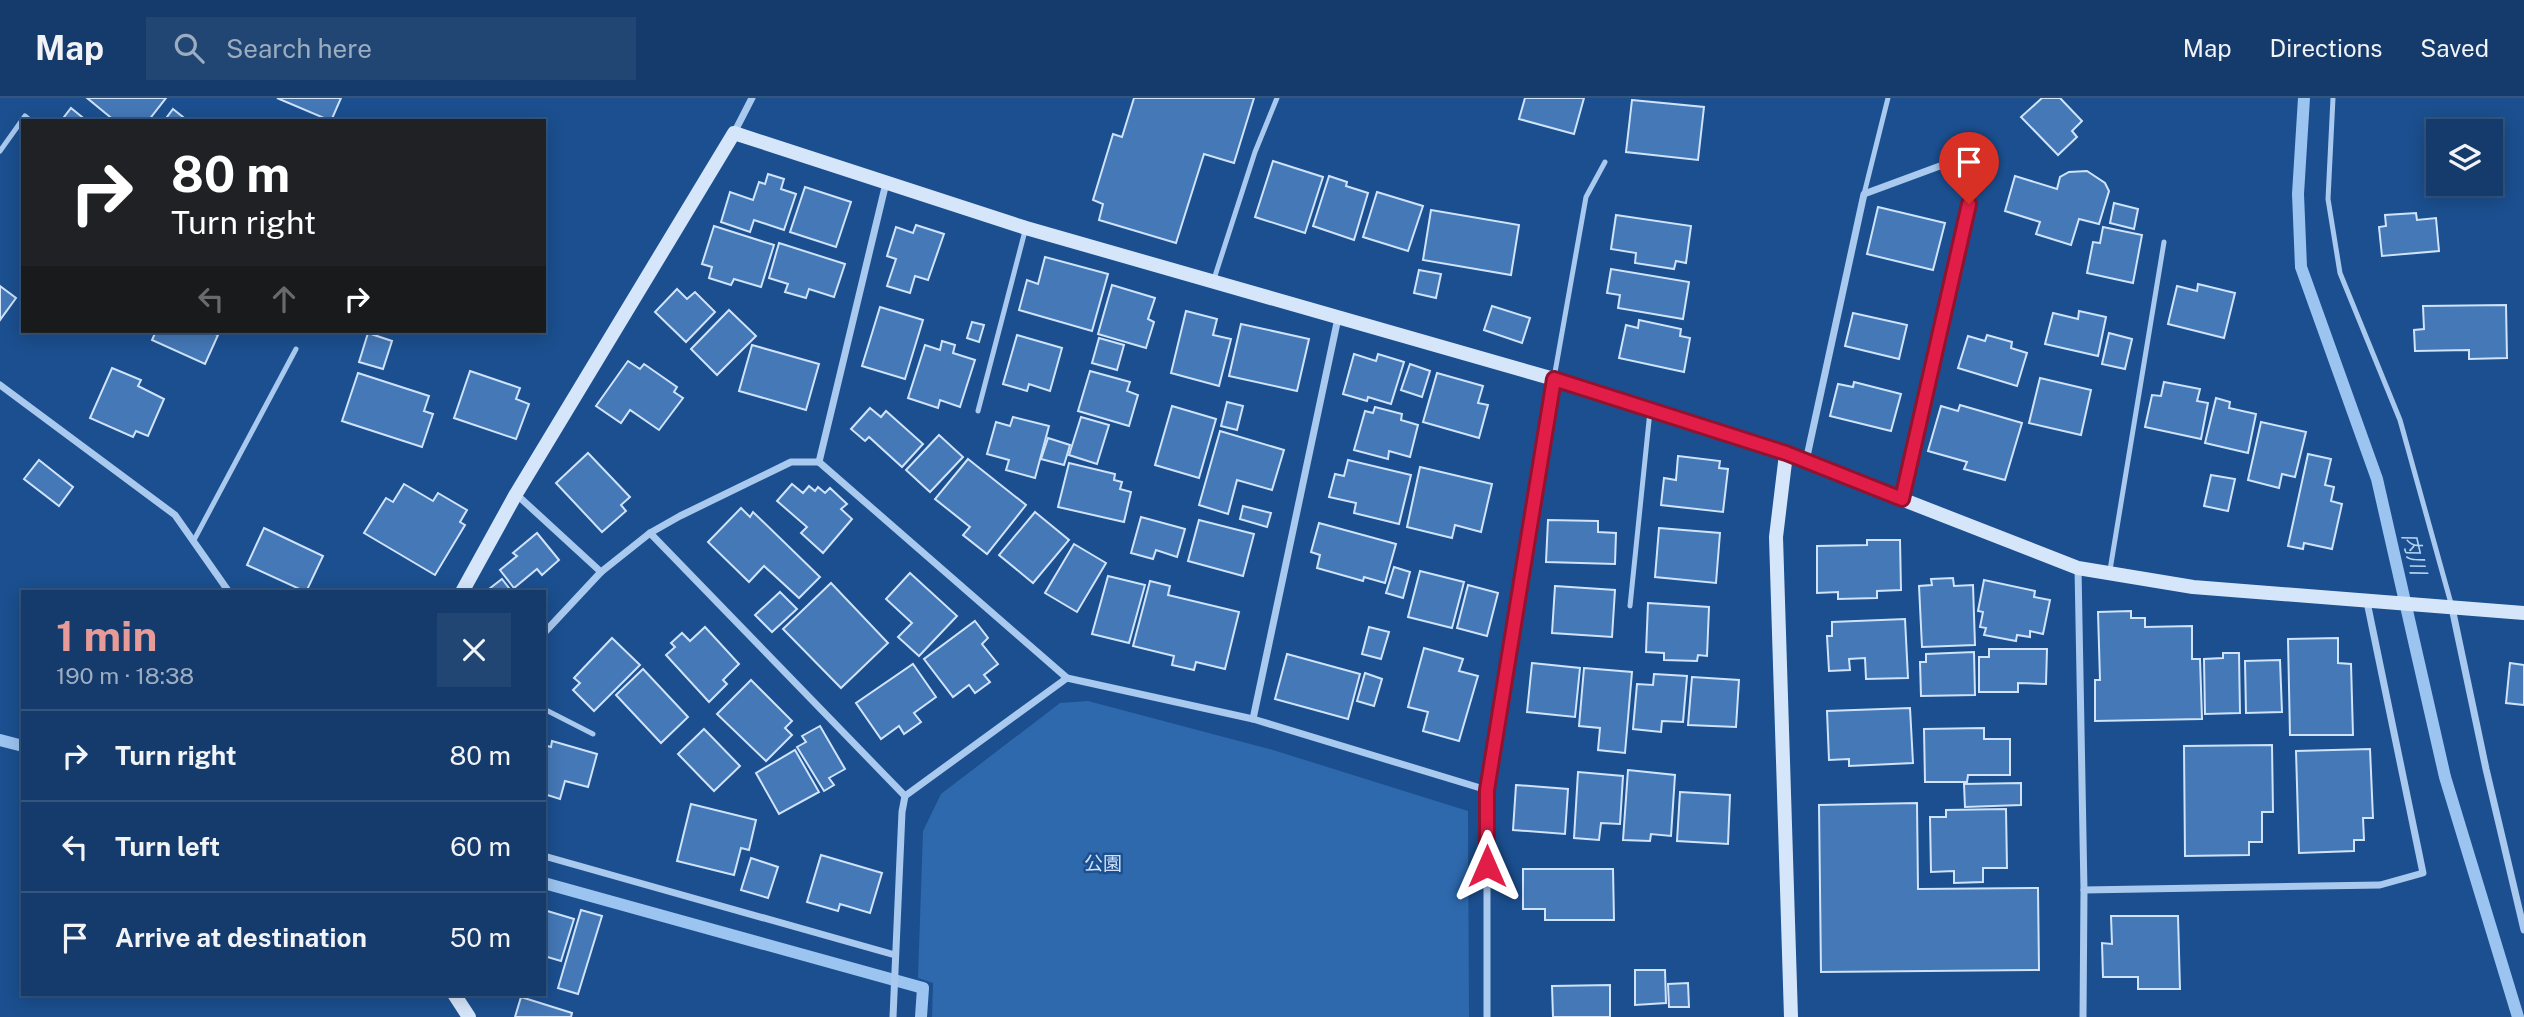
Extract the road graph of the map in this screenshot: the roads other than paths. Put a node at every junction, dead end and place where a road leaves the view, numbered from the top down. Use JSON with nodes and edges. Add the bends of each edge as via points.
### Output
{"nodes":[{"id":1,"x":752,"y":98,"type":"edge"},
{"id":2,"x":1278,"y":98,"type":"edge"},
{"id":3,"x":1888,"y":98,"type":"edge"},
{"id":4,"x":2333,"y":98,"type":"edge"},
{"id":5,"x":21,"y":120,"type":"edge"},
{"id":6,"x":734,"y":133,"type":"junction"},
{"id":7,"x":0,"y":150,"type":"edge"},
{"id":8,"x":1605,"y":162,"type":"dead end"},
{"id":9,"x":886,"y":183,"type":"junction"},
{"id":10,"x":1864,"y":194,"type":"junction"},
{"id":11,"x":1026,"y":228,"type":"junction"},
{"id":12,"x":2164,"y":242,"type":"dead end"},
{"id":13,"x":1213,"y":282,"type":"junction"},
{"id":14,"x":1338,"y":318,"type":"junction"},
{"id":15,"x":296,"y":349,"type":"dead end"},
{"id":16,"x":1554,"y":379,"type":"junction"},
{"id":17,"x":0,"y":385,"type":"edge"},
{"id":18,"x":1650,"y":410,"type":"junction"},
{"id":19,"x":978,"y":411,"type":"dead end"},
{"id":20,"x":1786,"y":453,"type":"junction"},
{"id":21,"x":1807,"y":461,"type":"junction"},
{"id":22,"x":820,"y":462,"type":"junction"},
{"id":23,"x":516,"y":494,"type":"junction"},
{"id":24,"x":1902,"y":499,"type":"junction"},
{"id":25,"x":650,"y":533,"type":"junction"},
{"id":26,"x":194,"y":540,"type":"junction"},
{"id":27,"x":2078,"y":568,"type":"junction"},
{"id":28,"x":601,"y":572,"type":"junction"},
{"id":29,"x":2109,"y":572,"type":"junction"},
{"id":30,"x":228,"y":590,"type":"edge"},
{"id":31,"x":463,"y":590,"type":"edge"},
{"id":32,"x":2367,"y":602,"type":"junction"},
{"id":33,"x":1630,"y":606,"type":"dead end"},
{"id":34,"x":2452,"y":607,"type":"junction"},
{"id":35,"x":2524,"y":613,"type":"edge"},
{"id":36,"x":546,"y":631,"type":"edge"},
{"id":37,"x":1067,"y":678,"type":"junction"},
{"id":38,"x":546,"y":710,"type":"edge"},
{"id":39,"x":1253,"y":719,"type":"junction"},
{"id":40,"x":593,"y":734,"type":"dead end"},
{"id":41,"x":1487,"y":790,"type":"junction"},
{"id":42,"x":905,"y":796,"type":"junction"},
{"id":43,"x":546,"y":857,"type":"edge"},
{"id":44,"x":2084,"y":890,"type":"junction"},
{"id":45,"x":2524,"y":930,"type":"edge"},
{"id":46,"x":895,"y":955,"type":"junction"},
{"id":47,"x":455,"y":996,"type":"edge"},
{"id":48,"x":469,"y":1017,"type":"edge"},
{"id":49,"x":893,"y":1017,"type":"edge"},
{"id":50,"x":1487,"y":1017,"type":"edge"},
{"id":51,"x":1791,"y":1017,"type":"edge"},
{"id":52,"x":2083,"y":1017,"type":"edge"}],
"edges":[{"from":1,"to":6,"type":"street"},
{"from":2,"to":13,"type":"lane","via":[[1255,152]]},
{"from":3,"to":10,"type":"lane"},
{"from":4,"to":34,"type":"lane","via":[[2328,199],[2340,273],[2400,420]]},
{"from":5,"to":7,"type":"lane"},
{"from":6,"to":9,"type":"street"},
{"from":6,"to":23,"type":"street"},
{"from":8,"to":16,"type":"lane","via":[[1586,197]]},
{"from":9,"to":11,"type":"street"},
{"from":9,"to":22,"type":"street"},
{"from":10,"to":21,"type":"street"},
{"from":10,"to":24,"type":"street","via":[[1948,163],[1975,178]]},
{"from":11,"to":13,"type":"street"},
{"from":11,"to":19,"type":"lane"},
{"from":12,"to":29,"type":"lane"},
{"from":13,"to":14,"type":"street"},
{"from":14,"to":16,"type":"street"},
{"from":14,"to":39,"type":"street"},
{"from":15,"to":26,"type":"lane"},
{"from":16,"to":18,"type":"street"},
{"from":16,"to":41,"type":"street"},
{"from":17,"to":26,"type":"street","via":[[175,515]]},
{"from":18,"to":20,"type":"street"},
{"from":18,"to":33,"type":"lane"},
{"from":20,"to":21,"type":"street"},
{"from":20,"to":51,"type":"street","via":[[1776,537]]},
{"from":21,"to":24,"type":"street"},
{"from":22,"to":25,"type":"street","via":[[790,462]]},
{"from":22,"to":37,"type":"street"},
{"from":23,"to":28,"type":"street"},
{"from":23,"to":31,"type":"street"},
{"from":24,"to":27,"type":"street"},
{"from":25,"to":28,"type":"street"},
{"from":25,"to":42,"type":"street"},
{"from":26,"to":30,"type":"street"},
{"from":27,"to":29,"type":"street"},
{"from":27,"to":44,"type":"street"},
{"from":28,"to":36,"type":"street"},
{"from":29,"to":32,"type":"street","via":[[2193,587]]},
{"from":32,"to":34,"type":"street"},
{"from":32,"to":44,"type":"street","via":[[2423,873],[2380,885]]},
{"from":34,"to":35,"type":"street"},
{"from":34,"to":45,"type":"street"},
{"from":37,"to":39,"type":"street"},
{"from":37,"to":42,"type":"street"},
{"from":38,"to":40,"type":"lane"},
{"from":39,"to":41,"type":"street"},
{"from":41,"to":50,"type":"street"},
{"from":42,"to":46,"type":"street"},
{"from":43,"to":46,"type":"street"},
{"from":44,"to":52,"type":"street"},
{"from":46,"to":49,"type":"street"},
{"from":47,"to":48,"type":"street"}]}
